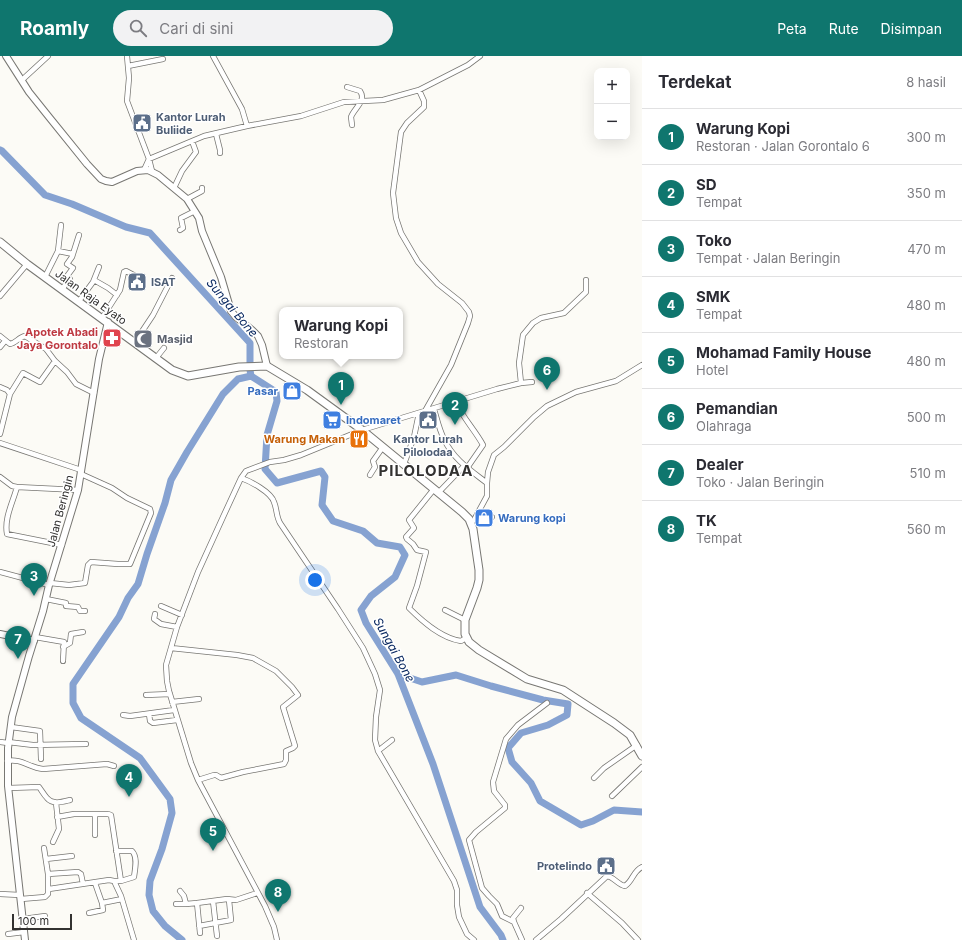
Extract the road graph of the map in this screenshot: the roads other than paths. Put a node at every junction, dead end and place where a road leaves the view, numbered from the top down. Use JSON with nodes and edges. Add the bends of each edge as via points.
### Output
{"nodes":[{"id":1,"x":6,"y":56,"type":"edge"},
{"id":2,"x":48,"y":56,"type":"edge"},
{"id":3,"x":127,"y":56,"type":"edge"},
{"id":4,"x":213,"y":56,"type":"edge"},
{"id":5,"x":480,"y":56,"type":"edge"},
{"id":6,"x":153,"y":58,"type":"edge"},
{"id":7,"x":163,"y":59,"type":"dead end"},
{"id":8,"x":128,"y":66,"type":"junction"},
{"id":9,"x":22,"y":80,"type":"junction"},
{"id":10,"x":347,"y":87,"type":"dead end"},
{"id":11,"x":419,"y":90,"type":"junction"},
{"id":12,"x":362,"y":101,"type":"junction"},
{"id":13,"x":352,"y":125,"type":"dead end"},
{"id":14,"x":247,"y":126,"type":"junction"},
{"id":15,"x":216,"y":134,"type":"junction"},
{"id":16,"x":192,"y":141,"type":"junction"},
{"id":17,"x":220,"y":153,"type":"dead end"},
{"id":18,"x":150,"y":159,"type":"junction"},
{"id":19,"x":144,"y":170,"type":"junction"},
{"id":20,"x":152,"y":171,"type":"junction"},
{"id":21,"x":174,"y":188,"type":"junction"},
{"id":22,"x":202,"y":188,"type":"dead end"},
{"id":23,"x":187,"y":199,"type":"junction"},
{"id":24,"x":195,"y":211,"type":"junction"},
{"id":25,"x":61,"y":225,"type":"dead end"},
{"id":26,"x":180,"y":230,"type":"dead end"},
{"id":27,"x":79,"y":235,"type":"dead end"},
{"id":28,"x":0,"y":243,"type":"edge"},
{"id":29,"x":58,"y":251,"type":"junction"},
{"id":30,"x":73,"y":254,"type":"junction"},
{"id":31,"x":28,"y":264,"type":"junction"},
{"id":32,"x":99,"y":267,"type":"dead end"},
{"id":33,"x":45,"y":277,"type":"junction"},
{"id":34,"x":172,"y":278,"type":"dead end"},
{"id":35,"x":94,"y":280,"type":"junction"},
{"id":36,"x":143,"y":280,"type":"dead end"},
{"id":37,"x":586,"y":280,"type":"dead end"},
{"id":38,"x":62,"y":289,"type":"junction"},
{"id":39,"x":117,"y":295,"type":"junction"},
{"id":40,"x":0,"y":296,"type":"edge"},
{"id":41,"x":79,"y":301,"type":"junction"},
{"id":42,"x":105,"y":320,"type":"junction"},
{"id":43,"x":0,"y":336,"type":"edge"},
{"id":44,"x":5,"y":341,"type":"junction"},
{"id":45,"x":135,"y":342,"type":"junction"},
{"id":46,"x":0,"y":347,"type":"edge"},
{"id":47,"x":164,"y":348,"type":"dead end"},
{"id":48,"x":156,"y":358,"type":"junction"},
{"id":49,"x":55,"y":361,"type":"junction"},
{"id":50,"x":642,"y":365,"type":"edge"},
{"id":51,"x":265,"y":366,"type":"junction"},
{"id":52,"x":532,"y":382,"type":"dead end"},
{"id":53,"x":521,"y":383,"type":"junction"},
{"id":54,"x":0,"y":387,"type":"edge"},
{"id":55,"x":94,"y":393,"type":"junction"},
{"id":56,"x":10,"y":394,"type":"junction"},
{"id":57,"x":456,"y":402,"type":"junction"},
{"id":58,"x":434,"y":409,"type":"junction"},
{"id":59,"x":425,"y":411,"type":"junction"},
{"id":60,"x":419,"y":413,"type":"junction"},
{"id":61,"x":362,"y":430,"type":"junction"},
{"id":62,"x":0,"y":434,"type":"edge"},
{"id":63,"x":0,"y":443,"type":"edge"},
{"id":64,"x":383,"y":447,"type":"junction"},
{"id":65,"x":404,"y":464,"type":"junction"},
{"id":66,"x":466,"y":467,"type":"junction"},
{"id":67,"x":81,"y":472,"type":"junction"},
{"id":68,"x":370,"y":475,"type":"dead end"},
{"id":69,"x":0,"y":477,"type":"edge"},
{"id":70,"x":241,"y":478,"type":"junction"},
{"id":71,"x":487,"y":483,"type":"junction"},
{"id":72,"x":17,"y":487,"type":"junction"},
{"id":73,"x":78,"y":490,"type":"junction"},
{"id":74,"x":436,"y":490,"type":"junction"},
{"id":75,"x":478,"y":512,"type":"junction"},
{"id":76,"x":492,"y":517,"type":"dead end"},
{"id":77,"x":470,"y":523,"type":"junction"},
{"id":78,"x":62,"y":545,"type":"junction"},
{"id":79,"x":0,"y":572,"type":"edge"},
{"id":80,"x":50,"y":584,"type":"junction"},
{"id":81,"x":46,"y":599,"type":"junction"},
{"id":82,"x":161,"y":606,"type":"dead end"},
{"id":83,"x":444,"y":610,"type":"dead end"},
{"id":84,"x":85,"y":611,"type":"dead end"},
{"id":85,"x":155,"y":614,"type":"dead end"},
{"id":86,"x":182,"y":615,"type":"junction"},
{"id":87,"x":465,"y":620,"type":"junction"},
{"id":88,"x":177,"y":627,"type":"junction"},
{"id":89,"x":83,"y":632,"type":"dead end"},
{"id":90,"x":0,"y":634,"type":"edge"},
{"id":91,"x":466,"y":638,"type":"junction"},
{"id":92,"x":34,"y":639,"type":"junction"},
{"id":93,"x":63,"y":647,"type":"junction"},
{"id":94,"x":171,"y":648,"type":"junction"},
{"id":95,"x":63,"y":661,"type":"dead end"},
{"id":96,"x":555,"y":686,"type":"junction"},
{"id":97,"x":170,"y":694,"type":"junction"},
{"id":98,"x":551,"y":694,"type":"dead end"},
{"id":99,"x":146,"y":695,"type":"dead end"},
{"id":100,"x":199,"y":699,"type":"dead end"},
{"id":101,"x":172,"y":702,"type":"junction"},
{"id":102,"x":547,"y":703,"type":"dead end"},
{"id":103,"x":174,"y":710,"type":"junction"},
{"id":104,"x":149,"y":714,"type":"junction"},
{"id":105,"x":123,"y":715,"type":"dead end"},
{"id":106,"x":177,"y":720,"type":"junction"},
{"id":107,"x":10,"y":727,"type":"junction"},
{"id":108,"x":392,"y":740,"type":"dead end"},
{"id":109,"x":0,"y":742,"type":"edge"},
{"id":110,"x":8,"y":743,"type":"junction"},
{"id":111,"x":86,"y":744,"type":"dead end"},
{"id":112,"x":41,"y":745,"type":"junction"},
{"id":113,"x":637,"y":745,"type":"junction"},
{"id":114,"x":378,"y":751,"type":"junction"},
{"id":115,"x":642,"y":756,"type":"edge"},
{"id":116,"x":41,"y":759,"type":"dead end"},
{"id":117,"x":7,"y":761,"type":"junction"},
{"id":118,"x":114,"y":766,"type":"dead end"},
{"id":119,"x":642,"y":767,"type":"edge"},
{"id":120,"x":594,"y":778,"type":"dead end"},
{"id":121,"x":198,"y":780,"type":"junction"},
{"id":122,"x":9,"y":788,"type":"junction"},
{"id":123,"x":612,"y":796,"type":"dead end"},
{"id":124,"x":70,"y":800,"type":"dead end"},
{"id":125,"x":56,"y":803,"type":"junction"},
{"id":126,"x":95,"y":814,"type":"junction"},
{"id":127,"x":57,"y":816,"type":"junction"},
{"id":128,"x":95,"y":835,"type":"dead end"},
{"id":129,"x":53,"y":842,"type":"dead end"},
{"id":130,"x":44,"y":848,"type":"dead end"},
{"id":131,"x":116,"y":851,"type":"junction"},
{"id":132,"x":72,"y":856,"type":"dead end"},
{"id":133,"x":46,"y":859,"type":"junction"},
{"id":134,"x":642,"y":867,"type":"edge"},
{"id":135,"x":48,"y":874,"type":"junction"},
{"id":136,"x":114,"y":881,"type":"junction"},
{"id":137,"x":121,"y":881,"type":"junction"},
{"id":138,"x":95,"y":883,"type":"junction"},
{"id":139,"x":83,"y":884,"type":"junction"},
{"id":140,"x":49,"y":889,"type":"junction"},
{"id":141,"x":180,"y":891,"type":"dead end"},
{"id":142,"x":257,"y":893,"type":"junction"},
{"id":143,"x":588,"y":893,"type":"junction"},
{"id":144,"x":0,"y":894,"type":"edge"},
{"id":145,"x":21,"y":897,"type":"junction"},
{"id":146,"x":122,"y":899,"type":"junction"},
{"id":147,"x":229,"y":900,"type":"junction"},
{"id":148,"x":213,"y":901,"type":"junction"},
{"id":149,"x":102,"y":903,"type":"junction"},
{"id":150,"x":197,"y":903,"type":"junction"},
{"id":151,"x":176,"y":904,"type":"dead end"},
{"id":152,"x":186,"y":904,"type":"junction"},
{"id":153,"x":520,"y":908,"type":"dead end"},
{"id":154,"x":89,"y":913,"type":"dead end"},
{"id":155,"x":45,"y":916,"type":"dead end"},
{"id":156,"x":23,"y":919,"type":"junction"},
{"id":157,"x":510,"y":920,"type":"junction"},
{"id":158,"x":215,"y":923,"type":"junction"},
{"id":159,"x":199,"y":926,"type":"junction"},
{"id":160,"x":24,"y":932,"type":"junction"},
{"id":161,"x":200,"y":933,"type":"dead end"},
{"id":162,"x":8,"y":934,"type":"dead end"},
{"id":163,"x":217,"y":936,"type":"dead end"},
{"id":164,"x":25,"y":940,"type":"edge"},
{"id":165,"x":134,"y":940,"type":"edge"},
{"id":166,"x":277,"y":940,"type":"edge"},
{"id":167,"x":474,"y":940,"type":"edge"},
{"id":168,"x":522,"y":940,"type":"edge"},
{"id":169,"x":536,"y":940,"type":"edge"},
{"id":170,"x":638,"y":940,"type":"edge"}],
"edges":[{"from":1,"to":9,"type":"street"},
{"from":2,"to":9,"type":"street"},
{"from":3,"to":8,"type":"street"},
{"from":4,"to":14,"type":"street","via":[[242,109]]},
{"from":5,"to":11,"type":"street","via":[[468,65]]},
{"from":6,"to":7,"type":"street"},
{"from":6,"to":8,"type":"street"},
{"from":8,"to":18,"type":"street","via":[[130,78],[127,101]]},
{"from":9,"to":19,"type":"street","via":[[67,140],[101,179],[112,182]]},
{"from":10,"to":12,"type":"street","via":[[360,91],[363,95]]},
{"from":11,"to":12,"type":"street","via":[[383,100]]},
{"from":11,"to":59,"type":"street","via":[[424,107],[401,132],[393,193],[396,218],[401,233],[418,262],[438,284],[462,303],[470,316],[452,365]]},
{"from":12,"to":13,"type":"street","via":[[351,117]]},
{"from":12,"to":14,"type":"street","via":[[344,102],[301,116]]},
{"from":14,"to":15,"type":"street"},
{"from":15,"to":16,"type":"street"},
{"from":15,"to":17,"type":"street"},
{"from":16,"to":18,"type":"street"},
{"from":16,"to":21,"type":"street","via":[[196,152],[182,171]]},
{"from":18,"to":19,"type":"street"},
{"from":18,"to":20,"type":"street"},
{"from":19,"to":20,"type":"street"},
{"from":20,"to":21,"type":"street"},
{"from":21,"to":23,"type":"street"},
{"from":22,"to":23,"type":"street","via":[[202,191]]},
{"from":23,"to":24,"type":"street"},
{"from":24,"to":26,"type":"street","via":[[181,218]]},
{"from":24,"to":51,"type":"street","via":[[221,277],[231,311],[258,336]]},
{"from":25,"to":29,"type":"street"},
{"from":27,"to":30,"type":"street"},
{"from":28,"to":31,"type":"main road","name":"Jalan Raja Eyato"},
{"from":29,"to":30,"type":"street"},
{"from":29,"to":33,"type":"street"},
{"from":30,"to":38,"type":"street","via":[[67,264],[73,268],[67,276],[70,278]]},
{"from":31,"to":33,"type":"main road","name":"Jalan Raja Eyato"},
{"from":31,"to":40,"type":"street"},
{"from":32,"to":35,"type":"street"},
{"from":33,"to":38,"type":"main road","name":"Jalan Raja Eyato"},
{"from":34,"to":45,"type":"street","via":[[153,315]]},
{"from":35,"to":39,"type":"street"},
{"from":35,"to":41,"type":"street"},
{"from":36,"to":39,"type":"street","via":[[125,271]]},
{"from":37,"to":53,"type":"street","via":[[586,292],[564,313],[541,318],[523,335],[519,364]]},
{"from":38,"to":41,"type":"main road","name":"Jalan Raja Eyato"},
{"from":39,"to":42,"type":"street"},
{"from":41,"to":42,"type":"main road","name":"Jalan Raja Eyato"},
{"from":42,"to":45,"type":"main road","name":"Jalan Raja Eyato"},
{"from":42,"to":55,"type":"street","name":"Jalan Beringin"},
{"from":43,"to":44,"type":"street"},
{"from":44,"to":46,"type":"street"},
{"from":44,"to":49,"type":"street","via":[[13,344],[25,336],[46,349]]},
{"from":45,"to":48,"type":"main road","name":"Jalan Raja Eyato"},
{"from":47,"to":48,"type":"street"},
{"from":48,"to":51,"type":"main road","name":"Jalan Raja Eyato","via":[[172,370],[188,376],[239,367]]},
{"from":49,"to":55,"type":"street","via":[[76,384]]},
{"from":49,"to":56,"type":"street","via":[[40,382],[23,373]]},
{"from":50,"to":71,"type":"street","via":[[616,381],[576,392],[547,406],[494,455]]},
{"from":51,"to":61,"type":"main road","via":[[307,390]]},
{"from":52,"to":53,"type":"street"},
{"from":53,"to":57,"type":"street"},
{"from":54,"to":56,"type":"street"},
{"from":55,"to":67,"type":"street","name":"Jalan Beringin"},
{"from":56,"to":62,"type":"street"},
{"from":57,"to":58,"type":"street"},
{"from":57,"to":66,"type":"street","via":[[458,409],[483,445]]},
{"from":58,"to":59,"type":"street"},
{"from":58,"to":66,"type":"street","via":[[443,438]]},
{"from":59,"to":60,"type":"street"},
{"from":60,"to":61,"type":"street"},
{"from":60,"to":65,"type":"street"},
{"from":61,"to":64,"type":"main road"},
{"from":61,"to":70,"type":"street","via":[[298,456],[255,467],[246,471]]},
{"from":63,"to":67,"type":"street"},
{"from":64,"to":65,"type":"main road"},
{"from":64,"to":68,"type":"street","via":[[373,461],[375,467]]},
{"from":65,"to":74,"type":"main road"},
{"from":66,"to":71,"type":"street"},
{"from":66,"to":74,"type":"street"},
{"from":67,"to":73,"type":"street","name":"Jalan Beringin"},
{"from":67,"to":80,"type":"street","via":[[150,509],[151,513],[130,564],[91,562],[88,565],[85,582],[69,585]]},
{"from":69,"to":72,"type":"street"},
{"from":70,"to":86,"type":"street","via":[[198,572]]},
{"from":70,"to":114,"type":"street","via":[[274,500],[280,523],[363,648],[380,690],[374,740]]},
{"from":71,"to":75,"type":"street","via":[[487,496]]},
{"from":72,"to":73,"type":"street"},
{"from":72,"to":78,"type":"street","via":[[10,507],[7,534]]},
{"from":73,"to":78,"type":"street","name":"Jalan Beringin"},
{"from":74,"to":77,"type":"main road","via":[[462,512]]},
{"from":74,"to":91,"type":"street","via":[[409,520],[414,528],[406,539],[416,550],[426,552],[409,608],[438,632],[461,641]]},
{"from":75,"to":76,"type":"street"},
{"from":75,"to":77,"type":"street"},
{"from":77,"to":87,"type":"main road","via":[[473,528],[479,580]]},
{"from":78,"to":80,"type":"street","name":"Jalan Beringin"},
{"from":79,"to":80,"type":"street"},
{"from":80,"to":81,"type":"street","name":"Jalan Beringin"},
{"from":81,"to":84,"type":"street","via":[[66,603],[66,606],[78,607]]},
{"from":81,"to":92,"type":"street","name":"Jalan Beringin"},
{"from":82,"to":86,"type":"street"},
{"from":83,"to":87,"type":"street"},
{"from":85,"to":88,"type":"street","via":[[154,619],[159,623]]},
{"from":86,"to":88,"type":"street"},
{"from":87,"to":91,"type":"main road"},
{"from":88,"to":94,"type":"street"},
{"from":89,"to":93,"type":"street","via":[[71,634],[70,643]]},
{"from":90,"to":92,"type":"street"},
{"from":91,"to":96,"type":"main road","via":[[473,646],[528,679]]},
{"from":92,"to":93,"type":"street","via":[[64,642]]},
{"from":92,"to":107,"type":"street","name":"Jalan Beringin"},
{"from":93,"to":95,"type":"street"},
{"from":94,"to":97,"type":"street","via":[[166,671]]},
{"from":94,"to":121,"type":"street","via":[[237,654],[253,658],[276,672],[298,695],[283,707],[295,746],[286,751],[284,764],[221,778],[214,775]]},
{"from":96,"to":98,"type":"street"},
{"from":96,"to":113,"type":"main road","via":[[622,728]]},
{"from":97,"to":99,"type":"street"},
{"from":97,"to":101,"type":"street"},
{"from":100,"to":101,"type":"street"},
{"from":101,"to":103,"type":"street"},
{"from":102,"to":157,"type":"street","via":[[514,729],[504,743],[493,788],[505,808],[469,840],[482,888],[497,904],[502,916]]},
{"from":103,"to":104,"type":"street"},
{"from":103,"to":106,"type":"street"},
{"from":104,"to":105,"type":"street"},
{"from":104,"to":106,"type":"street","via":[[153,723]]},
{"from":106,"to":121,"type":"street"},
{"from":107,"to":110,"type":"street","name":"Jalan Beringin"},
{"from":107,"to":112,"type":"street","via":[[40,731]]},
{"from":108,"to":114,"type":"street"},
{"from":109,"to":110,"type":"street"},
{"from":110,"to":112,"type":"street"},
{"from":110,"to":117,"type":"street","name":"Jalan Beringin"},
{"from":111,"to":112,"type":"street"},
{"from":112,"to":116,"type":"street"},
{"from":113,"to":115,"type":"main road"},
{"from":113,"to":120,"type":"street"},
{"from":114,"to":167,"type":"street","via":[[454,881],[459,917],[467,934]]},
{"from":117,"to":118,"type":"street","via":[[17,760],[43,769],[107,764]]},
{"from":117,"to":122,"type":"street","name":"Jalan Beringin"},
{"from":119,"to":123,"type":"street"},
{"from":121,"to":142,"type":"street"},
{"from":122,"to":125,"type":"street","via":[[39,787],[47,799]]},
{"from":122,"to":145,"type":"street","name":"Jalan Beringin"},
{"from":124,"to":125,"type":"street"},
{"from":125,"to":127,"type":"street"},
{"from":126,"to":127,"type":"street"},
{"from":126,"to":128,"type":"street"},
{"from":126,"to":131,"type":"street","via":[[111,815]]},
{"from":127,"to":129,"type":"street","via":[[58,828]]},
{"from":130,"to":133,"type":"street"},
{"from":131,"to":137,"type":"street"},
{"from":131,"to":137,"type":"street","via":[[132,851],[135,856],[134,877]]},
{"from":132,"to":133,"type":"street"},
{"from":133,"to":135,"type":"street"},
{"from":134,"to":143,"type":"street","via":[[636,871],[626,886],[608,876]]},
{"from":135,"to":139,"type":"street","via":[[78,872]]},
{"from":135,"to":140,"type":"street"},
{"from":136,"to":137,"type":"street"},
{"from":136,"to":138,"type":"street"},
{"from":136,"to":146,"type":"street"},
{"from":138,"to":139,"type":"street"},
{"from":138,"to":149,"type":"street"},
{"from":139,"to":140,"type":"street"},
{"from":140,"to":145,"type":"street","via":[[45,897]]},
{"from":141,"to":152,"type":"street"},
{"from":142,"to":147,"type":"street","via":[[238,900]]},
{"from":142,"to":166,"type":"street","via":[[274,927]]},
{"from":143,"to":169,"type":"street"},
{"from":143,"to":170,"type":"street"},
{"from":144,"to":145,"type":"street"},
{"from":145,"to":156,"type":"street","name":"Jalan Beringin"},
{"from":146,"to":149,"type":"street"},
{"from":146,"to":165,"type":"street"},
{"from":147,"to":148,"type":"street"},
{"from":147,"to":158,"type":"street","via":[[231,920]]},
{"from":148,"to":150,"type":"street"},
{"from":148,"to":158,"type":"street"},
{"from":149,"to":154,"type":"street","via":[[103,910]]},
{"from":150,"to":152,"type":"street"},
{"from":150,"to":159,"type":"street"},
{"from":151,"to":152,"type":"street"},
{"from":153,"to":157,"type":"street"},
{"from":155,"to":156,"type":"street"},
{"from":156,"to":160,"type":"street","name":"Jalan Beringin"},
{"from":157,"to":168,"type":"street"},
{"from":158,"to":159,"type":"street"},
{"from":158,"to":163,"type":"street"},
{"from":159,"to":161,"type":"street"},
{"from":160,"to":162,"type":"street"},
{"from":160,"to":164,"type":"street","name":"Jalan Beringin"}]}
